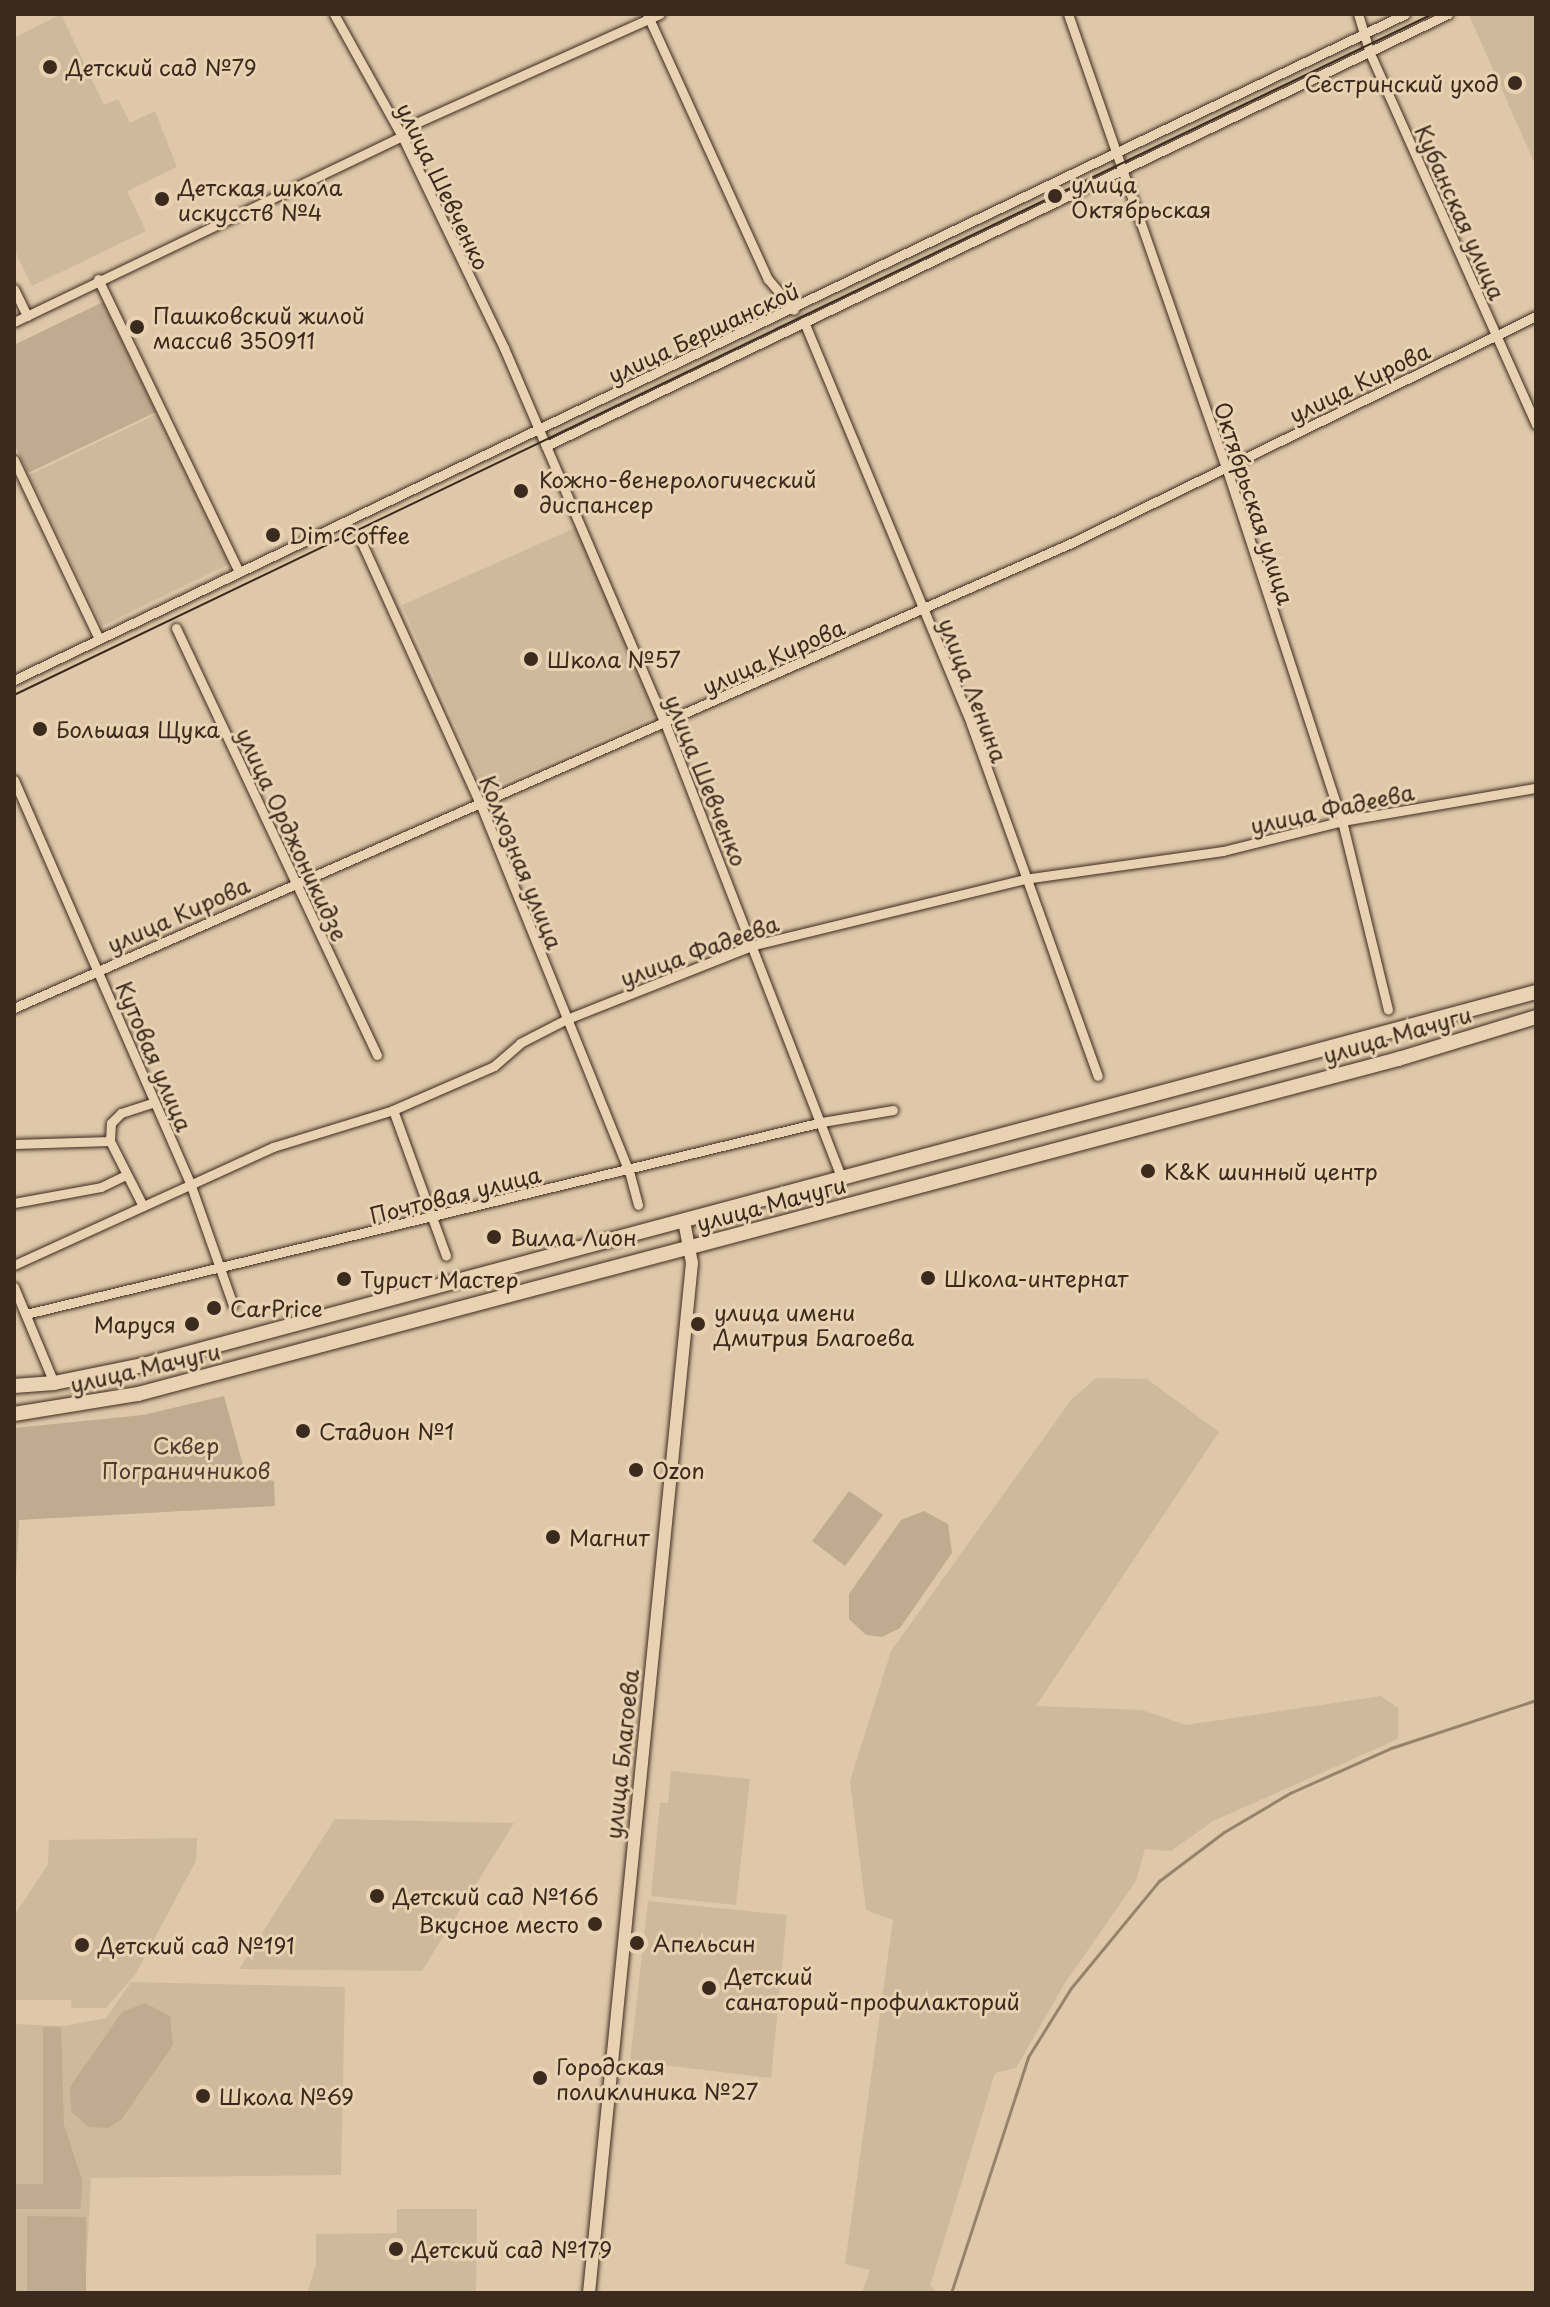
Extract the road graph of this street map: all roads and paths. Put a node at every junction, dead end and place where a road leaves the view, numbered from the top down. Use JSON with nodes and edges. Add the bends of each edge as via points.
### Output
{"nodes":[{"id":1,"x":334,"y":14,"type":"edge"},
{"id":2,"x":660,"y":14,"type":"edge"},
{"id":3,"x":1068,"y":14,"type":"edge"},
{"id":4,"x":1358,"y":14,"type":"edge"},
{"id":5,"x":1405,"y":14,"type":"edge"},
{"id":6,"x":1448,"y":14,"type":"edge"},
{"id":7,"x":648,"y":16,"type":"edge"},
{"id":8,"x":1363,"y":34,"type":"junction"},
{"id":9,"x":1369,"y":51,"type":"junction"},
{"id":10,"x":402,"y":136,"type":"junction"},
{"id":11,"x":1116,"y":153,"type":"junction"},
{"id":12,"x":1121,"y":170,"type":"junction"},
{"id":13,"x":98,"y":279,"type":"junction"},
{"id":14,"x":14,"y":289,"type":"edge"},
{"id":15,"x":794,"y":310,"type":"junction"},
{"id":16,"x":27,"y":316,"type":"junction"},
{"id":17,"x":1536,"y":316,"type":"edge"},
{"id":18,"x":14,"y":322,"type":"edge"},
{"id":19,"x":804,"y":322,"type":"junction"},
{"id":20,"x":1497,"y":335,"type":"junction"},
{"id":21,"x":1536,"y":424,"type":"edge"},
{"id":22,"x":538,"y":430,"type":"junction"},
{"id":23,"x":546,"y":446,"type":"junction"},
{"id":24,"x":14,"y":460,"type":"edge"},
{"id":25,"x":1226,"y":467,"type":"junction"},
{"id":26,"x":360,"y":539,"type":"dead end"},
{"id":27,"x":239,"y":572,"type":"junction"},
{"id":28,"x":923,"y":610,"type":"junction"},
{"id":29,"x":176,"y":628,"type":"dead end"},
{"id":30,"x":99,"y":639,"type":"junction"},
{"id":31,"x":14,"y":680,"type":"edge"},
{"id":32,"x":665,"y":723,"type":"junction"},
{"id":33,"x":14,"y":780,"type":"edge"},
{"id":34,"x":1536,"y":788,"type":"edge"},
{"id":35,"x":480,"y":803,"type":"junction"},
{"id":36,"x":1342,"y":821,"type":"junction"},
{"id":37,"x":1024,"y":879,"type":"junction"},
{"id":38,"x":295,"y":882,"type":"junction"},
{"id":39,"x":754,"y":945,"type":"junction"},
{"id":40,"x":99,"y":969,"type":"junction"},
{"id":41,"x":1536,"y":992,"type":"edge"},
{"id":42,"x":14,"y":1008,"type":"edge"},
{"id":43,"x":1388,"y":1009,"type":"dead end"},
{"id":44,"x":1536,"y":1017,"type":"edge"},
{"id":45,"x":567,"y":1019,"type":"junction"},
{"id":46,"x":377,"y":1055,"type":"dead end"},
{"id":47,"x":1098,"y":1076,"type":"dead end"},
{"id":48,"x":154,"y":1102,"type":"junction"},
{"id":49,"x":393,"y":1110,"type":"junction"},
{"id":50,"x":893,"y":1110,"type":"dead end"},
{"id":51,"x":822,"y":1122,"type":"junction"},
{"id":52,"x":110,"y":1141,"type":"junction"},
{"id":53,"x":14,"y":1144,"type":"edge"},
{"id":54,"x":967,"y":1145,"type":"junction"},
{"id":55,"x":976,"y":1170,"type":"junction"},
{"id":56,"x":629,"y":1171,"type":"junction"},
{"id":57,"x":126,"y":1175,"type":"junction"},
{"id":58,"x":841,"y":1177,"type":"junction"},
{"id":59,"x":190,"y":1183,"type":"junction"},
{"id":60,"x":14,"y":1203,"type":"edge"},
{"id":61,"x":638,"y":1205,"type":"dead end"},
{"id":62,"x":143,"y":1206,"type":"junction"},
{"id":63,"x":434,"y":1216,"type":"junction"},
{"id":64,"x":684,"y":1221,"type":"junction"},
{"id":65,"x":691,"y":1247,"type":"junction"},
{"id":66,"x":446,"y":1256,"type":"dead end"},
{"id":67,"x":14,"y":1265,"type":"edge"},
{"id":68,"x":224,"y":1270,"type":"junction"},
{"id":69,"x":14,"y":1287,"type":"edge"},
{"id":70,"x":233,"y":1305,"type":"dead end"},
{"id":71,"x":26,"y":1314,"type":"junction"},
{"id":72,"x":54,"y":1383,"type":"junction"},
{"id":73,"x":14,"y":1386,"type":"edge"},
{"id":74,"x":14,"y":1414,"type":"edge"},
{"id":75,"x":589,"y":2293,"type":"edge"}],
"edges":[{"from":1,"to":10,"type":"street","name":"улица Шевченко"},
{"from":2,"to":7,"type":"street"},
{"from":3,"to":11,"type":"street","name":"Октябрьская улица"},
{"from":4,"to":8,"type":"street","name":"Кубанская улица"},
{"from":5,"to":8,"type":"street","name":"улица Бершанской"},
{"from":6,"to":9,"type":"street","name":"улица Бершанской"},
{"from":7,"to":10,"type":"street","via":[[416,123]]},
{"from":7,"to":15,"type":"street","via":[[768,279]]},
{"from":8,"to":9,"type":"street","name":"Кубанская улица"},
{"from":8,"to":11,"type":"street","name":"улица Бершанской"},
{"from":9,"to":12,"type":"street","name":"улица Бершанской"},
{"from":9,"to":20,"type":"street","name":"Кубанская улица"},
{"from":10,"to":13,"type":"street"},
{"from":10,"to":22,"type":"street","name":"улица Шевченко"},
{"from":11,"to":12,"type":"street","name":"Октябрьская улица"},
{"from":11,"to":15,"type":"street","name":"улица Бершанской"},
{"from":12,"to":19,"type":"street","name":"улица Бершанской"},
{"from":12,"to":25,"type":"street","name":"Октябрьская улица"},
{"from":13,"to":16,"type":"street"},
{"from":13,"to":27,"type":"street"},
{"from":14,"to":16,"type":"street"},
{"from":15,"to":22,"type":"street","name":"улица Бершанской"},
{"from":16,"to":18,"type":"street"},
{"from":17,"to":20,"type":"street","name":"улица Кирова"},
{"from":19,"to":23,"type":"street","name":"улица Бершанской"},
{"from":19,"to":28,"type":"street","name":"улица Ленина"},
{"from":20,"to":21,"type":"street","name":"Кубанская улица"},
{"from":20,"to":25,"type":"street","name":"улица Кирова"},
{"from":22,"to":23,"type":"street","name":"улица Шевченко"},
{"from":22,"to":27,"type":"street","name":"улица Бершанской"},
{"from":23,"to":32,"type":"street","name":"улица Шевченко"},
{"from":24,"to":30,"type":"street"},
{"from":25,"to":28,"type":"street","name":"улица Кирова"},
{"from":25,"to":36,"type":"street","name":"Октябрьская улица"},
{"from":26,"to":35,"type":"street","name":"Колхозная улица"},
{"from":27,"to":30,"type":"street","name":"улица Бершанской"},
{"from":28,"to":32,"type":"street","name":"улица Кирова"},
{"from":28,"to":37,"type":"street","name":"улица Ленина","via":[[971,724]]},
{"from":29,"to":38,"type":"street","name":"улица Орджоникидзе"},
{"from":30,"to":31,"type":"street","name":"улица Бершанской"},
{"from":32,"to":35,"type":"street","name":"улица Кирова"},
{"from":32,"to":39,"type":"street","name":"улица Шевченко"},
{"from":33,"to":40,"type":"street","name":"Кутовая улица"},
{"from":34,"to":36,"type":"street","name":"улица Фадеева"},
{"from":35,"to":38,"type":"street","name":"улица Кирова"},
{"from":35,"to":45,"type":"street","name":"Колхозная улица"},
{"from":36,"to":37,"type":"street","name":"улица Фадеева","via":[[1208,854]]},
{"from":36,"to":43,"type":"street","name":"Октябрьская улица"},
{"from":37,"to":39,"type":"street","name":"улица Фадеева"},
{"from":37,"to":47,"type":"street","name":"улица Ленина"},
{"from":38,"to":40,"type":"street","name":"улица Кирова"},
{"from":38,"to":46,"type":"street","name":"улица Орджоникидзе"},
{"from":39,"to":45,"type":"street","name":"улица Фадеева"},
{"from":39,"to":51,"type":"street","name":"улица Шевченко"},
{"from":40,"to":42,"type":"street","name":"улица Кирова"},
{"from":40,"to":48,"type":"street","name":"Кутовая улица"},
{"from":41,"to":54,"type":"main road","name":"улица Мачуги"},
{"from":44,"to":55,"type":"main road","name":"улица Мачуги"},
{"from":45,"to":49,"type":"street","name":"улица Фадеева","via":[[520,1043],[494,1066]]},
{"from":45,"to":56,"type":"street","name":"Колхозная улица"},
{"from":48,"to":52,"type":"street","via":[[121,1113],[111,1123]]},
{"from":48,"to":59,"type":"street","name":"Кутовая улица"},
{"from":49,"to":59,"type":"street","name":"улица Фадеева","via":[[325,1127]]},
{"from":49,"to":63,"type":"street"},
{"from":50,"to":51,"type":"street","name":"Почтовая улица"},
{"from":51,"to":56,"type":"street","name":"Почтовая улица"},
{"from":51,"to":58,"type":"street","name":"улица Шевченко"},
{"from":52,"to":53,"type":"street"},
{"from":52,"to":57,"type":"street"},
{"from":54,"to":55,"type":"main road","via":[[959,1161]]},
{"from":54,"to":58,"type":"main road","name":"улица Мачуги"},
{"from":55,"to":65,"type":"main road","name":"улица Мачуги"},
{"from":56,"to":61,"type":"street","name":"Колхозная улица"},
{"from":56,"to":63,"type":"street","name":"Почтовая улица"},
{"from":57,"to":60,"type":"street","via":[[101,1187]]},
{"from":57,"to":62,"type":"street"},
{"from":58,"to":64,"type":"main road","name":"улица Мачуги"},
{"from":59,"to":62,"type":"street","name":"улица Фадеева"},
{"from":59,"to":68,"type":"street","name":"Кутовая улица"},
{"from":62,"to":67,"type":"street","name":"улица Фадеева"},
{"from":63,"to":66,"type":"street"},
{"from":63,"to":68,"type":"street","name":"Почтовая улица"},
{"from":64,"to":65,"type":"street","name":"улица Благоева"},
{"from":64,"to":72,"type":"main road","name":"улица Мачуги","via":[[147,1364]]},
{"from":65,"to":74,"type":"main road","name":"улица Мачуги","via":[[138,1394]]},
{"from":65,"to":75,"type":"street","name":"улица Благоева","via":[[673,1479],[659,1569]]},
{"from":68,"to":70,"type":"street","name":"Кутовая улица"},
{"from":68,"to":71,"type":"street","name":"Почтовая улица"},
{"from":69,"to":71,"type":"street"},
{"from":71,"to":72,"type":"street"},
{"from":72,"to":73,"type":"main road","name":"улица Мачуги"}]}
